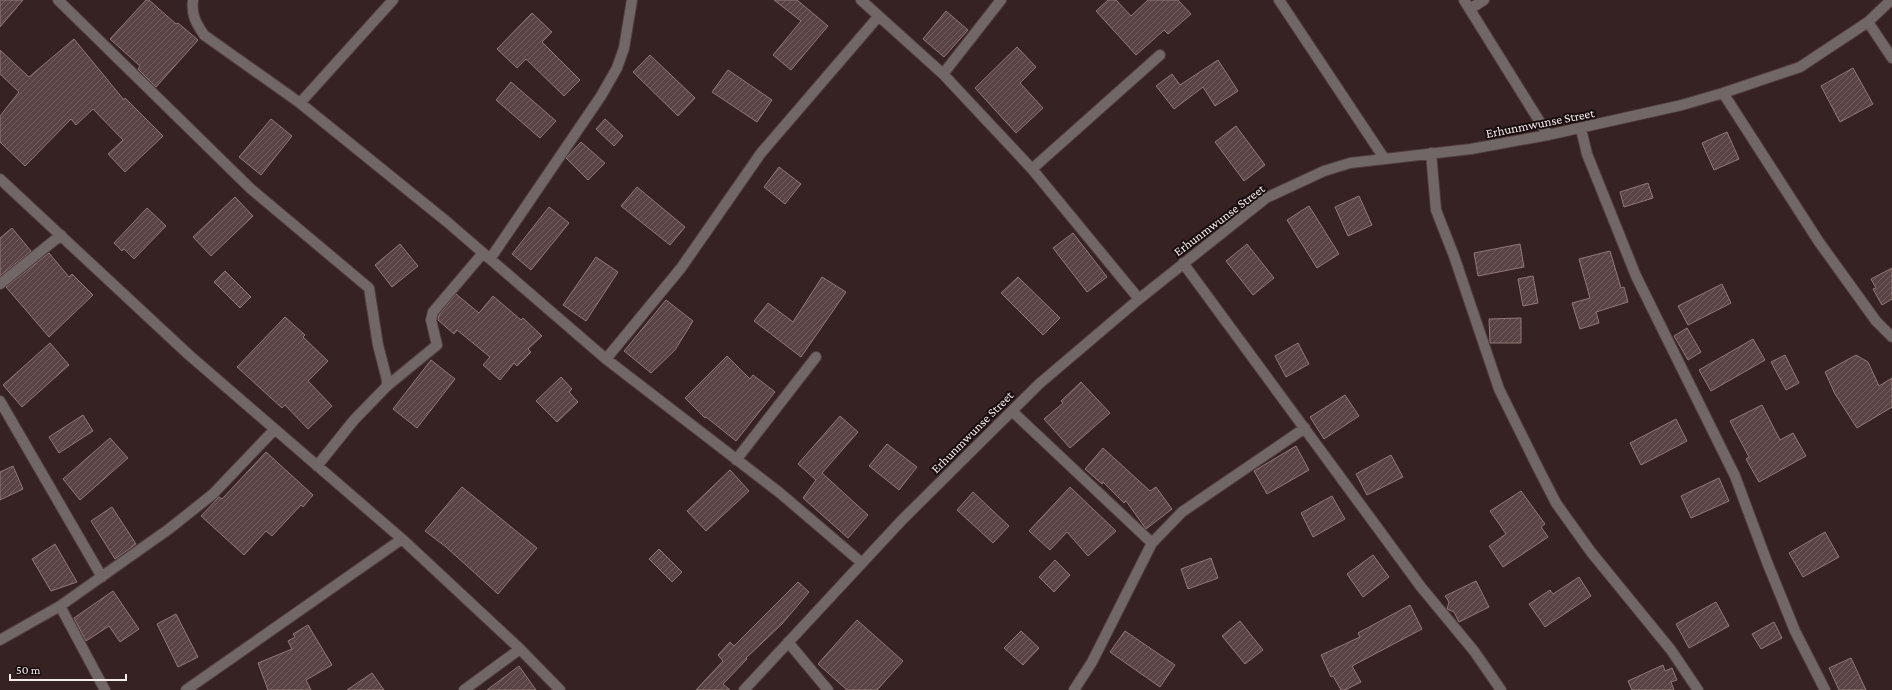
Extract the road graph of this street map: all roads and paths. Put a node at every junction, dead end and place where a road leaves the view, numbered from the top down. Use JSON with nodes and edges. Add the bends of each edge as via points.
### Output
{"nodes":[{"id":1,"x":58,"y":0,"type":"edge"},
{"id":2,"x":193,"y":0,"type":"edge"},
{"id":3,"x":393,"y":0,"type":"edge"},
{"id":4,"x":632,"y":0,"type":"edge"},
{"id":5,"x":862,"y":0,"type":"edge"},
{"id":6,"x":1001,"y":0,"type":"edge"},
{"id":7,"x":1279,"y":0,"type":"edge"},
{"id":8,"x":1464,"y":0,"type":"edge"},
{"id":9,"x":1484,"y":0,"type":"edge"},
{"id":10,"x":1891,"y":0,"type":"edge"},
{"id":11,"x":1470,"y":9,"type":"junction"},
{"id":12,"x":878,"y":17,"type":"junction"},
{"id":13,"x":1868,"y":22,"type":"junction"},
{"id":14,"x":1160,"y":55,"type":"dead end"},
{"id":15,"x":1892,"y":58,"type":"edge"},
{"id":16,"x":944,"y":74,"type":"junction"},
{"id":17,"x":1723,"y":93,"type":"junction"},
{"id":18,"x":300,"y":103,"type":"junction"},
{"id":19,"x":1581,"y":129,"type":"junction"},
{"id":20,"x":1548,"y":135,"type":"junction"},
{"id":21,"x":1431,"y":154,"type":"junction"},
{"id":22,"x":1384,"y":158,"type":"junction"},
{"id":23,"x":1032,"y":169,"type":"junction"},
{"id":24,"x":0,"y":179,"type":"edge"},
{"id":25,"x":60,"y":235,"type":"junction"},
{"id":26,"x":487,"y":256,"type":"junction"},
{"id":27,"x":1183,"y":263,"type":"junction"},
{"id":28,"x":0,"y":284,"type":"edge"},
{"id":29,"x":1139,"y":299,"type":"junction"},
{"id":30,"x":1892,"y":337,"type":"edge"},
{"id":31,"x":816,"y":357,"type":"dead end"},
{"id":32,"x":606,"y":359,"type":"junction"},
{"id":33,"x":387,"y":386,"type":"junction"},
{"id":34,"x":0,"y":401,"type":"edge"},
{"id":35,"x":1012,"y":411,"type":"junction"},
{"id":36,"x":1305,"y":428,"type":"junction"},
{"id":37,"x":274,"y":430,"type":"junction"},
{"id":38,"x":736,"y":460,"type":"junction"},
{"id":39,"x":317,"y":466,"type":"junction"},
{"id":40,"x":402,"y":539,"type":"junction"},
{"id":41,"x":1152,"y":543,"type":"junction"},
{"id":42,"x":862,"y":563,"type":"junction"},
{"id":43,"x":102,"y":577,"type":"junction"},
{"id":44,"x":60,"y":606,"type":"junction"},
{"id":45,"x":0,"y":640,"type":"edge"},
{"id":46,"x":788,"y":642,"type":"junction"},
{"id":47,"x":520,"y":649,"type":"junction"},
{"id":48,"x":104,"y":690,"type":"edge"},
{"id":49,"x":186,"y":690,"type":"edge"},
{"id":50,"x":464,"y":690,"type":"edge"},
{"id":51,"x":560,"y":690,"type":"edge"},
{"id":52,"x":744,"y":690,"type":"edge"},
{"id":53,"x":828,"y":690,"type":"edge"},
{"id":54,"x":1074,"y":690,"type":"edge"},
{"id":55,"x":1501,"y":690,"type":"edge"},
{"id":56,"x":1698,"y":690,"type":"edge"},
{"id":57,"x":1824,"y":690,"type":"edge"}],
"edges":[{"from":1,"to":33,"type":"street","via":[[251,189],[368,288]]},
{"from":2,"to":18,"type":"street","via":[[194,21],[204,35]]},
{"from":3,"to":18,"type":"street"},
{"from":4,"to":26,"type":"street","via":[[624,48],[617,68],[601,96]]},
{"from":5,"to":12,"type":"street"},
{"from":6,"to":16,"type":"street"},
{"from":7,"to":22,"type":"street"},
{"from":8,"to":11,"type":"street"},
{"from":9,"to":11,"type":"street"},
{"from":10,"to":13,"type":"street","name":"Erhunmwunse Street"},
{"from":11,"to":20,"type":"street"},
{"from":12,"to":16,"type":"street"},
{"from":12,"to":32,"type":"street","via":[[760,153],[681,268]]},
{"from":13,"to":15,"type":"street"},
{"from":13,"to":17,"type":"street","name":"Erhunmwunse Street","via":[[1800,67]]},
{"from":14,"to":23,"type":"street"},
{"from":16,"to":23,"type":"street"},
{"from":17,"to":19,"type":"street","name":"Erhunmwunse Street"},
{"from":17,"to":30,"type":"street","via":[[1819,242],[1876,321]]},
{"from":18,"to":26,"type":"street"},
{"from":19,"to":20,"type":"street","name":"Erhunmwunse Street"},
{"from":19,"to":57,"type":"street","via":[[1586,154],[1636,276],[1735,476],[1795,631]]},
{"from":20,"to":21,"type":"street","name":"Erhunmwunse Street"},
{"from":21,"to":22,"type":"street","name":"Erhunmwunse Street"},
{"from":21,"to":56,"type":"street","via":[[1436,210],[1499,389],[1532,457],[1560,509],[1591,552],[1671,650]]},
{"from":22,"to":27,"type":"street","name":"Erhunmwunse Street","via":[[1350,163],[1324,171],[1266,198]]},
{"from":23,"to":29,"type":"street"},
{"from":24,"to":25,"type":"street"},
{"from":25,"to":28,"type":"street"},
{"from":25,"to":37,"type":"street"},
{"from":26,"to":32,"type":"street"},
{"from":26,"to":33,"type":"street","via":[[433,312],[431,320],[437,345]]},
{"from":27,"to":29,"type":"street","name":"Erhunmwunse Street"},
{"from":27,"to":36,"type":"street"},
{"from":29,"to":35,"type":"street","name":"Erhunmwunse Street","via":[[1039,384]]},
{"from":31,"to":38,"type":"street"},
{"from":32,"to":38,"type":"street"},
{"from":33,"to":39,"type":"street","via":[[354,420]]},
{"from":34,"to":43,"type":"street"},
{"from":35,"to":41,"type":"street"},
{"from":35,"to":42,"type":"street","name":"Erhunmwunse Street"},
{"from":36,"to":41,"type":"street","via":[[1182,512]]},
{"from":36,"to":55,"type":"street","via":[[1421,587],[1474,651]]},
{"from":37,"to":39,"type":"street"},
{"from":37,"to":43,"type":"street","via":[[213,494]]},
{"from":38,"to":42,"type":"street","via":[[780,493]]},
{"from":39,"to":40,"type":"street"},
{"from":40,"to":47,"type":"street"},
{"from":40,"to":49,"type":"street"},
{"from":41,"to":54,"type":"street","via":[[1092,662]]},
{"from":42,"to":46,"type":"street","name":"Erhunmwunse Street"},
{"from":43,"to":44,"type":"street"},
{"from":44,"to":45,"type":"street"},
{"from":44,"to":48,"type":"street"},
{"from":46,"to":52,"type":"street","name":"Erhunmwunse Street"},
{"from":46,"to":53,"type":"street"},
{"from":47,"to":50,"type":"street"},
{"from":47,"to":51,"type":"street"}]}
